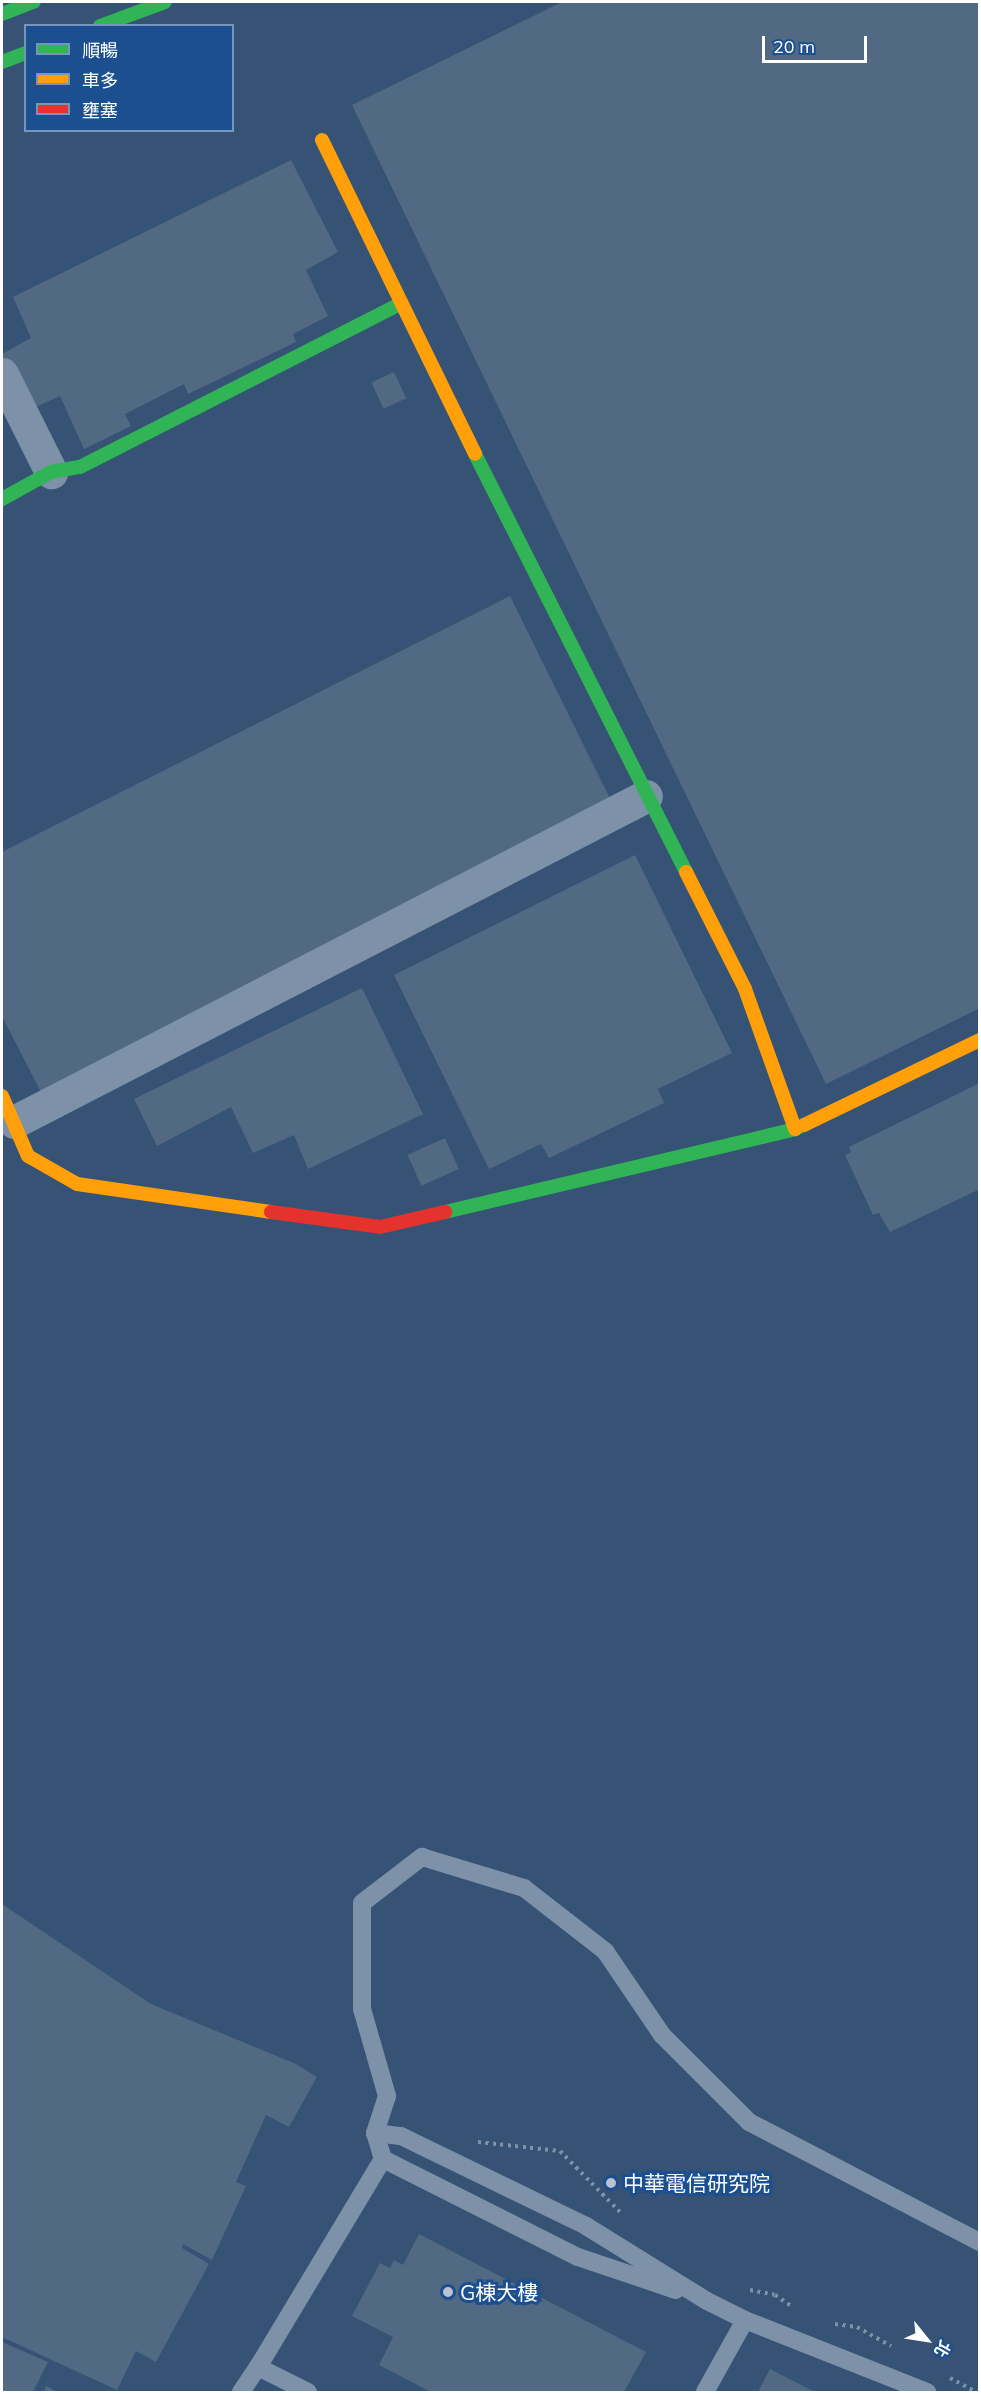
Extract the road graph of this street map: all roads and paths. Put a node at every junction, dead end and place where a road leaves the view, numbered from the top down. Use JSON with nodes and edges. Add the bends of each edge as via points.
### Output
{"nodes":[{"id":1,"x":34,"y":2,"type":"edge"},
{"id":2,"x":165,"y":2,"type":"edge"},
{"id":3,"x":2,"y":14,"type":"edge"},
{"id":4,"x":105,"y":24,"type":"edge"},
{"id":5,"x":24,"y":54,"type":"edge"},
{"id":6,"x":2,"y":62,"type":"edge"},
{"id":7,"x":322,"y":140,"type":"dead end"},
{"id":8,"x":400,"y":304,"type":"junction"},
{"id":9,"x":2,"y":375,"type":"edge"},
{"id":10,"x":51,"y":472,"type":"junction"},
{"id":11,"x":2,"y":499,"type":"edge"},
{"id":12,"x":646,"y":796,"type":"junction"},
{"id":13,"x":980,"y":1040,"type":"edge"},
{"id":14,"x":8,"y":1109,"type":"edge"},
{"id":15,"x":795,"y":1129,"type":"junction"},
{"id":16,"x":375,"y":2133,"type":"junction"},
{"id":17,"x":469,"y":2141,"type":"dead end"},
{"id":18,"x":383,"y":2159,"type":"junction"},
{"id":19,"x":627,"y":2218,"type":"dead end"},
{"id":20,"x":980,"y":2242,"type":"edge"},
{"id":21,"x":741,"y":2289,"type":"dead end"},
{"id":22,"x":708,"y":2301,"type":"junction"},
{"id":23,"x":799,"y":2312,"type":"dead end"},
{"id":24,"x":745,"y":2320,"type":"junction"},
{"id":25,"x":825,"y":2323,"type":"dead end"},
{"id":26,"x":896,"y":2349,"type":"dead end"},
{"id":27,"x":258,"y":2367,"type":"junction"},
{"id":28,"x":946,"y":2376,"type":"dead end"},
{"id":29,"x":241,"y":2392,"type":"edge"},
{"id":30,"x":308,"y":2392,"type":"edge"},
{"id":31,"x":705,"y":2392,"type":"edge"},
{"id":32,"x":927,"y":2392,"type":"edge"},
{"id":33,"x":976,"y":2392,"type":"edge"}],
"edges":[{"from":1,"to":3,"type":"main road"},
{"from":2,"to":4,"type":"main road"},
{"from":5,"to":6,"type":"main road"},
{"from":7,"to":8,"type":"main road"},
{"from":8,"to":10,"type":"main road","via":[[80,466]]},
{"from":8,"to":12,"type":"main road"},
{"from":9,"to":10,"type":"street"},
{"from":10,"to":11,"type":"main road"},
{"from":12,"to":14,"type":"street"},
{"from":12,"to":15,"type":"main road","via":[[745,989]]},
{"from":13,"to":15,"type":"main road"},
{"from":14,"to":15,"type":"main road","via":[[28,1156],[77,1184],[380,1227]]},
{"from":16,"to":18,"type":"lane"},
{"from":16,"to":20,"type":"lane","via":[[387,2096],[362,2009],[362,1903],[422,1857],[524,1888],[605,1951],[662,2035],[749,2122]]},
{"from":16,"to":22,"type":"lane","via":[[401,2136],[586,2226]]},
{"from":17,"to":19,"type":"path","via":[[561,2151]]},
{"from":18,"to":22,"type":"lane","via":[[578,2257]]},
{"from":18,"to":27,"type":"lane"},
{"from":21,"to":23,"type":"path","via":[[775,2295]]},
{"from":22,"to":24,"type":"lane"},
{"from":24,"to":31,"type":"lane"},
{"from":24,"to":32,"type":"lane"},
{"from":25,"to":26,"type":"path","via":[[857,2327]]},
{"from":27,"to":29,"type":"lane"},
{"from":27,"to":30,"type":"lane"},
{"from":28,"to":33,"type":"path"}]}
